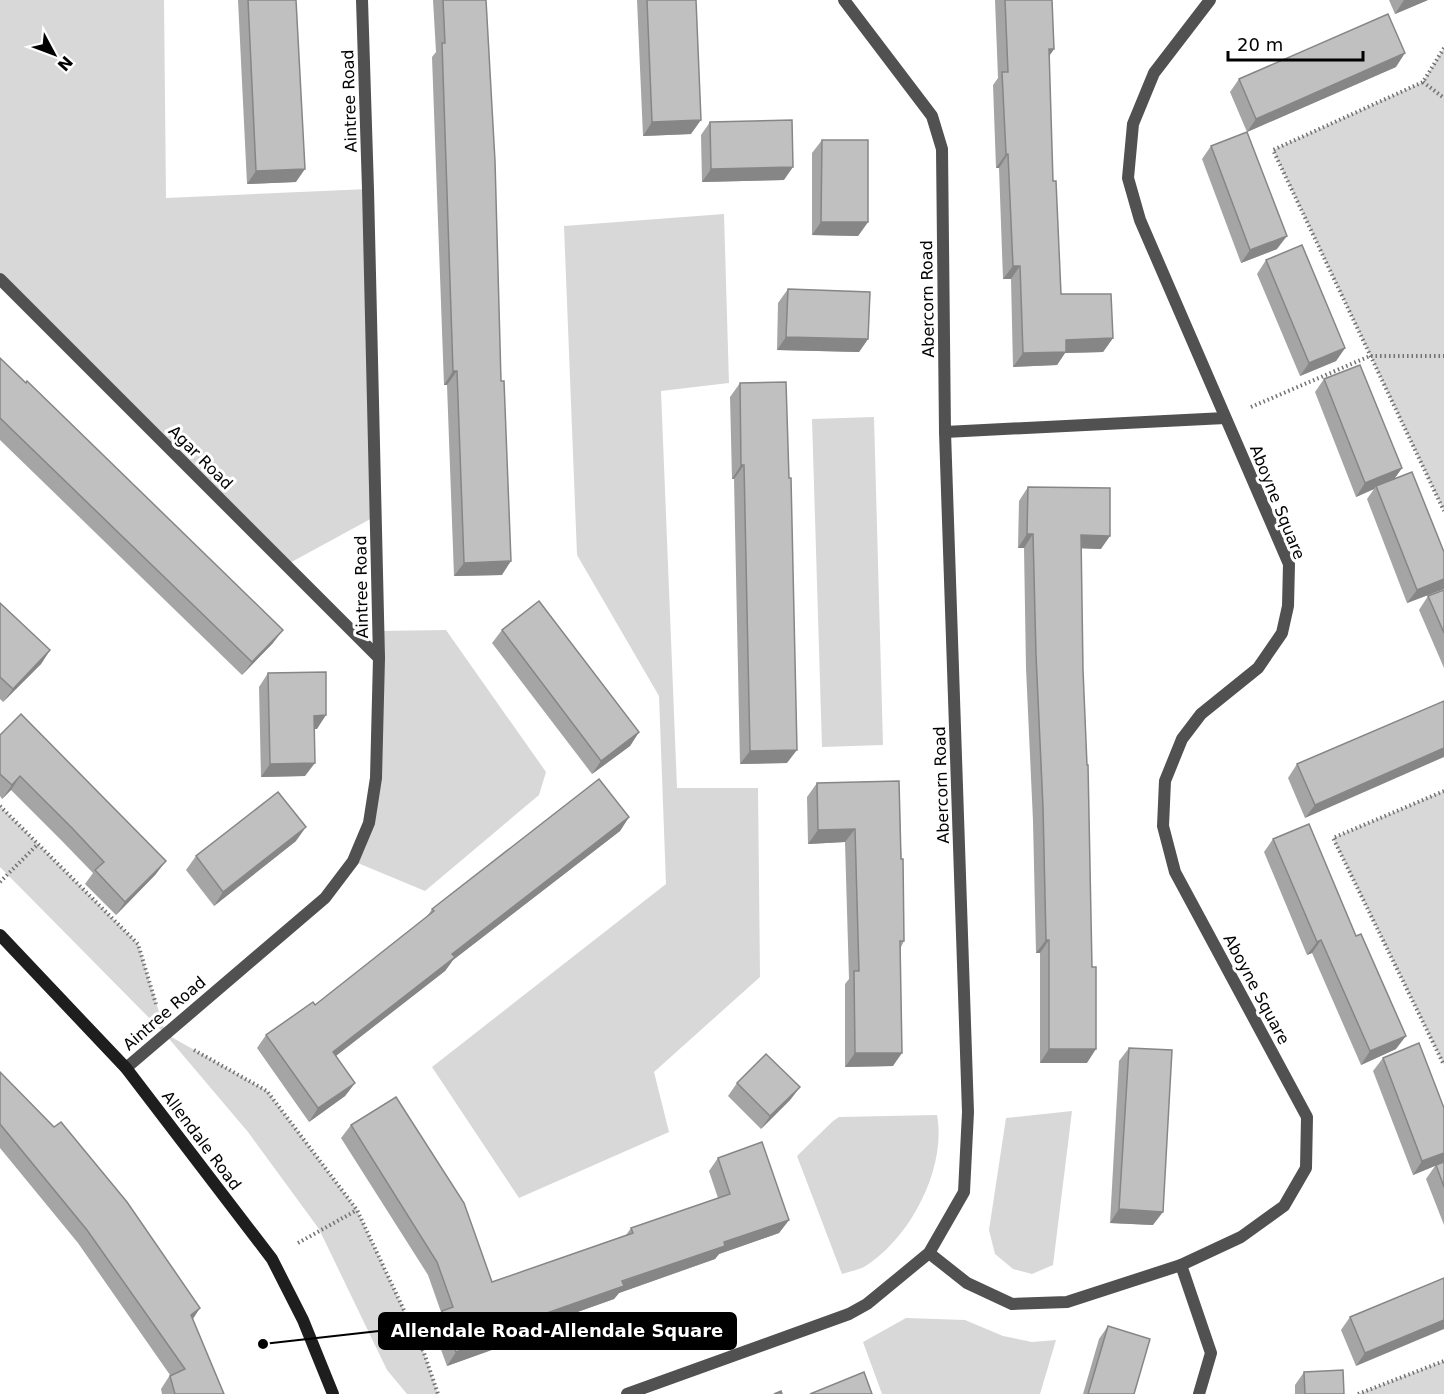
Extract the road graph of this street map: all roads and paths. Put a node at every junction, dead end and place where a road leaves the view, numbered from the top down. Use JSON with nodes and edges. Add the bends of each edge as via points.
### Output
{"nodes":[{"id":1,"x":362,"y":0,"type":"edge"},
{"id":2,"x":844,"y":0,"type":"edge"},
{"id":3,"x":1204,"y":3,"type":"edge"},
{"id":4,"x":1444,"y":48,"type":"edge"},
{"id":5,"x":1423,"y":82,"type":"junction"},
{"id":6,"x":1444,"y":98,"type":"edge"},
{"id":7,"x":0,"y":279,"type":"edge"},
{"id":8,"x":1370,"y":356,"type":"junction"},
{"id":9,"x":1444,"y":356,"type":"edge"},
{"id":10,"x":1225,"y":418,"type":"junction"},
{"id":11,"x":945,"y":432,"type":"junction"},
{"id":12,"x":1444,"y":511,"type":"edge"},
{"id":13,"x":379,"y":657,"type":"junction"},
{"id":14,"x":1444,"y":791,"type":"edge"},
{"id":15,"x":0,"y":806,"type":"edge"},
{"id":16,"x":38,"y":844,"type":"junction"},
{"id":17,"x":0,"y":882,"type":"edge"},
{"id":18,"x":0,"y":935,"type":"edge"},
{"id":19,"x":165,"y":1034,"type":"junction"},
{"id":20,"x":1444,"y":1065,"type":"edge"},
{"id":21,"x":126,"y":1068,"type":"junction"},
{"id":22,"x":357,"y":1210,"type":"junction"},
{"id":23,"x":929,"y":1253,"type":"junction"},
{"id":24,"x":272,"y":1259,"type":"junction"},
{"id":25,"x":1181,"y":1264,"type":"junction"},
{"id":26,"x":1444,"y":1361,"type":"edge"},
{"id":27,"x":333,"y":1394,"type":"edge"},
{"id":28,"x":438,"y":1394,"type":"edge"},
{"id":29,"x":627,"y":1394,"type":"edge"},
{"id":30,"x":1199,"y":1394,"type":"edge"},
{"id":31,"x":1358,"y":1394,"type":"edge"}],
"edges":[{"from":1,"to":13,"type":"street","name":"Aintree Road"},
{"from":2,"to":11,"type":"street","name":"Abercorn Road","via":[[932,116],[942,149]]},
{"from":3,"to":10,"type":"street","name":"Aboyne Square","via":[[1154,73],[1133,124],[1128,178],[1140,220]]},
{"from":4,"to":5,"type":"path"},
{"from":5,"to":6,"type":"path"},
{"from":5,"to":8,"type":"path","via":[[1273,150]]},
{"from":7,"to":13,"type":"street","name":"Agar Road"},
{"from":8,"to":9,"type":"path"},
{"from":8,"to":10,"type":"path"},
{"from":8,"to":12,"type":"path"},
{"from":10,"to":11,"type":"street"},
{"from":10,"to":25,"type":"street","name":"Aboyne Square","via":[[1289,564],[1288,606],[1282,633],[1258,668],[1201,714],[1182,739],[1165,781],[1163,826],[1175,872],[1307,1117],[1306,1168],[1284,1206],[1241,1237]]},
{"from":11,"to":23,"type":"street","name":"Abercorn Road","via":[[968,1112],[964,1192]]},
{"from":13,"to":19,"type":"street","name":"Aintree Road","via":[[376,778],[369,823],[353,861],[325,898]]},
{"from":14,"to":20,"type":"path","via":[[1333,838]]},
{"from":15,"to":16,"type":"path"},
{"from":16,"to":17,"type":"path"},
{"from":16,"to":19,"type":"path","via":[[138,944]]},
{"from":18,"to":21,"type":"street","name":"Allendale Road"},
{"from":19,"to":21,"type":"street","name":"Aintree Road"},
{"from":19,"to":22,"type":"path","via":[[267,1091]]},
{"from":21,"to":24,"type":"street","name":"Allendale Road"},
{"from":22,"to":24,"type":"path"},
{"from":22,"to":28,"type":"path","via":[[424,1353]]},
{"from":23,"to":25,"type":"street","name":"Aboyne Square","via":[[967,1282],[1012,1304],[1066,1302]]},
{"from":23,"to":29,"type":"street","name":"Abercorn Road","via":[[849,1314]]},
{"from":24,"to":27,"type":"street","name":"Allendale Road","via":[[303,1320]]},
{"from":25,"to":30,"type":"street","via":[[1211,1353]]},
{"from":26,"to":31,"type":"path"}]}
